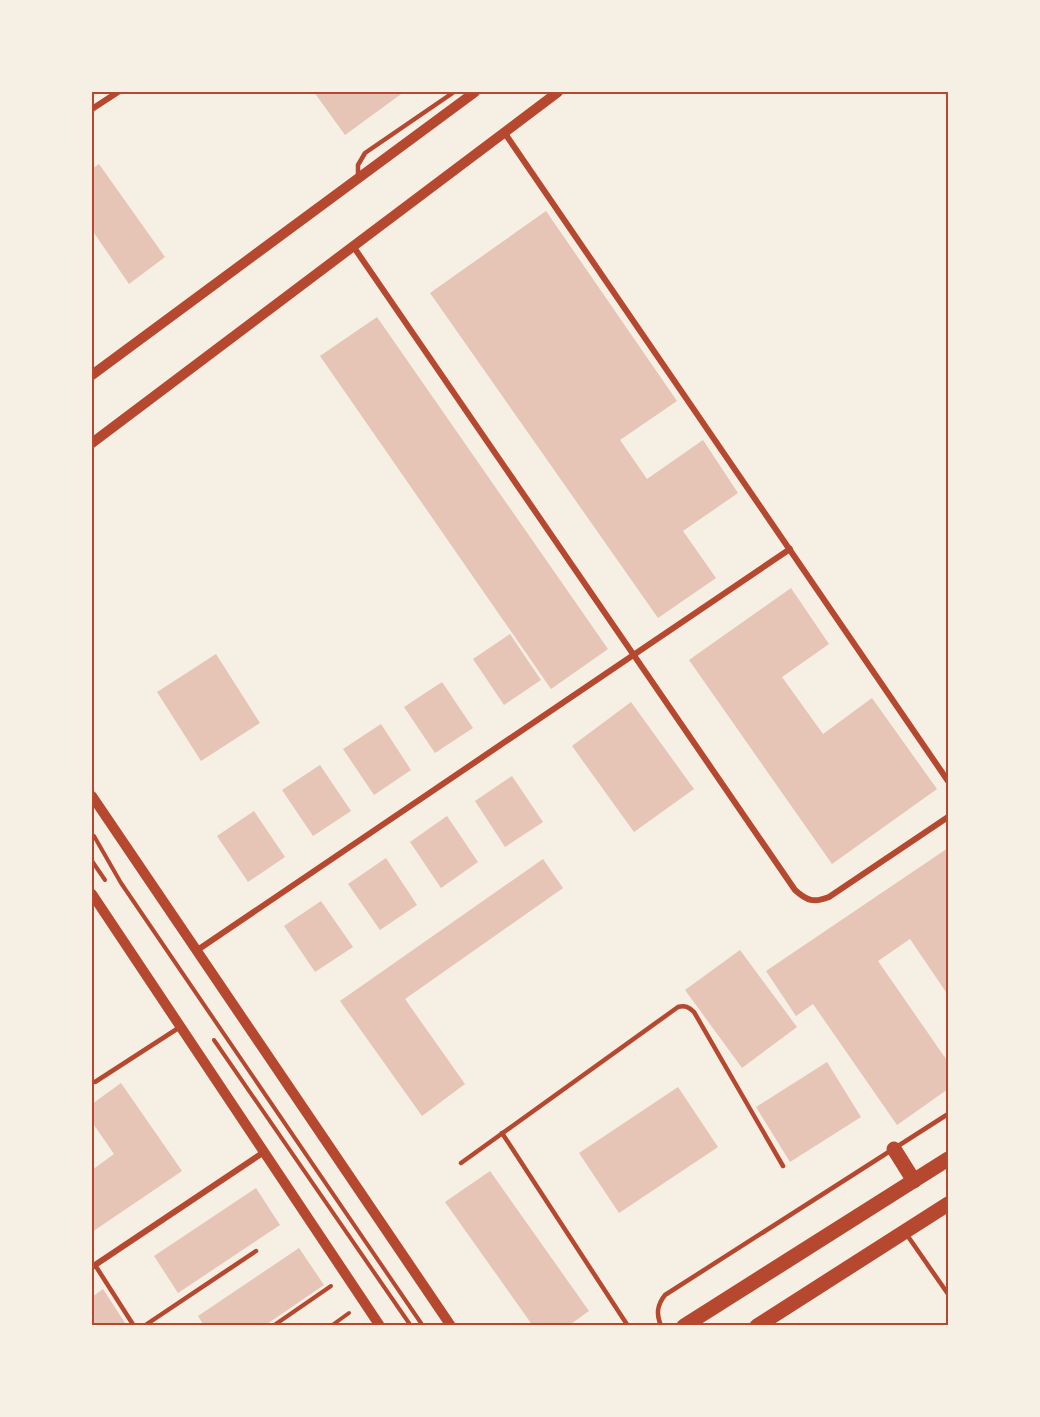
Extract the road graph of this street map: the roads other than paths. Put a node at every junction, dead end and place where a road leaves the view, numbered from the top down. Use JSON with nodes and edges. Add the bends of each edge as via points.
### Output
{"nodes":[{"id":1,"x":118,"y":92,"type":"edge"},
{"id":2,"x":454,"y":92,"type":"edge"},
{"id":3,"x":475,"y":92,"type":"edge"},
{"id":4,"x":558,"y":92,"type":"edge"},
{"id":5,"x":92,"y":109,"type":"edge"},
{"id":6,"x":504,"y":132,"type":"junction"},
{"id":7,"x":358,"y":178,"type":"junction"},
{"id":8,"x":353,"y":246,"type":"junction"},
{"id":9,"x":92,"y":375,"type":"edge"},
{"id":10,"x":92,"y":443,"type":"edge"},
{"id":11,"x":790,"y":549,"type":"junction"},
{"id":12,"x":634,"y":655,"type":"junction"},
{"id":13,"x":948,"y":781,"type":"edge"},
{"id":14,"x":92,"y":796,"type":"edge"},
{"id":15,"x":948,"y":818,"type":"edge"},
{"id":16,"x":92,"y":894,"type":"edge"},
{"id":17,"x":196,"y":951,"type":"junction"},
{"id":18,"x":180,"y":1027,"type":"junction"},
{"id":19,"x":95,"y":1082,"type":"dead end"},
{"id":20,"x":948,"y":1114,"type":"edge"},
{"id":21,"x":502,"y":1134,"type":"junction"},
{"id":22,"x":894,"y":1149,"type":"junction"},
{"id":23,"x":264,"y":1152,"type":"junction"},
{"id":24,"x":948,"y":1159,"type":"edge"},
{"id":25,"x":461,"y":1163,"type":"dead end"},
{"id":26,"x":783,"y":1166,"type":"dead end"},
{"id":27,"x":914,"y":1181,"type":"junction"},
{"id":28,"x":948,"y":1204,"type":"edge"},
{"id":29,"x":905,"y":1233,"type":"junction"},
{"id":30,"x":256,"y":1251,"type":"dead end"},
{"id":31,"x":93,"y":1266,"type":"edge"},
{"id":32,"x":948,"y":1294,"type":"edge"},
{"id":33,"x":134,"y":1326,"type":"edge"},
{"id":34,"x":144,"y":1326,"type":"edge"},
{"id":35,"x":380,"y":1326,"type":"edge"},
{"id":36,"x":451,"y":1326,"type":"edge"},
{"id":37,"x":628,"y":1326,"type":"edge"},
{"id":38,"x":662,"y":1326,"type":"edge"},
{"id":39,"x":684,"y":1326,"type":"edge"},
{"id":40,"x":757,"y":1326,"type":"edge"}],
"edges":[{"from":1,"to":5,"type":"street"},
{"from":2,"to":7,"type":"lane","via":[[365,153],[358,165]]},
{"from":3,"to":7,"type":"street"},
{"from":4,"to":6,"type":"street"},
{"from":6,"to":8,"type":"street"},
{"from":6,"to":11,"type":"street"},
{"from":7,"to":9,"type":"street"},
{"from":8,"to":10,"type":"street"},
{"from":8,"to":12,"type":"street"},
{"from":11,"to":12,"type":"street"},
{"from":11,"to":13,"type":"street"},
{"from":12,"to":15,"type":"street","via":[[804,898],[816,902],[829,897]]},
{"from":12,"to":17,"type":"street"},
{"from":14,"to":17,"type":"street"},
{"from":16,"to":18,"type":"street"},
{"from":17,"to":36,"type":"street"},
{"from":18,"to":19,"type":"lane"},
{"from":18,"to":23,"type":"street"},
{"from":20,"to":22,"type":"lane"},
{"from":21,"to":25,"type":"lane"},
{"from":21,"to":26,"type":"lane","via":[[678,1006],[687,1006]]},
{"from":21,"to":37,"type":"lane"},
{"from":22,"to":27,"type":"main road"},
{"from":22,"to":38,"type":"lane","via":[[665,1295],[658,1308]]},
{"from":23,"to":31,"type":"street"},
{"from":23,"to":35,"type":"street"},
{"from":24,"to":27,"type":"main road"},
{"from":27,"to":39,"type":"main road"},
{"from":28,"to":29,"type":"main road"},
{"from":29,"to":32,"type":"lane"},
{"from":29,"to":40,"type":"main road"},
{"from":30,"to":34,"type":"lane"},
{"from":31,"to":33,"type":"lane"}]}
